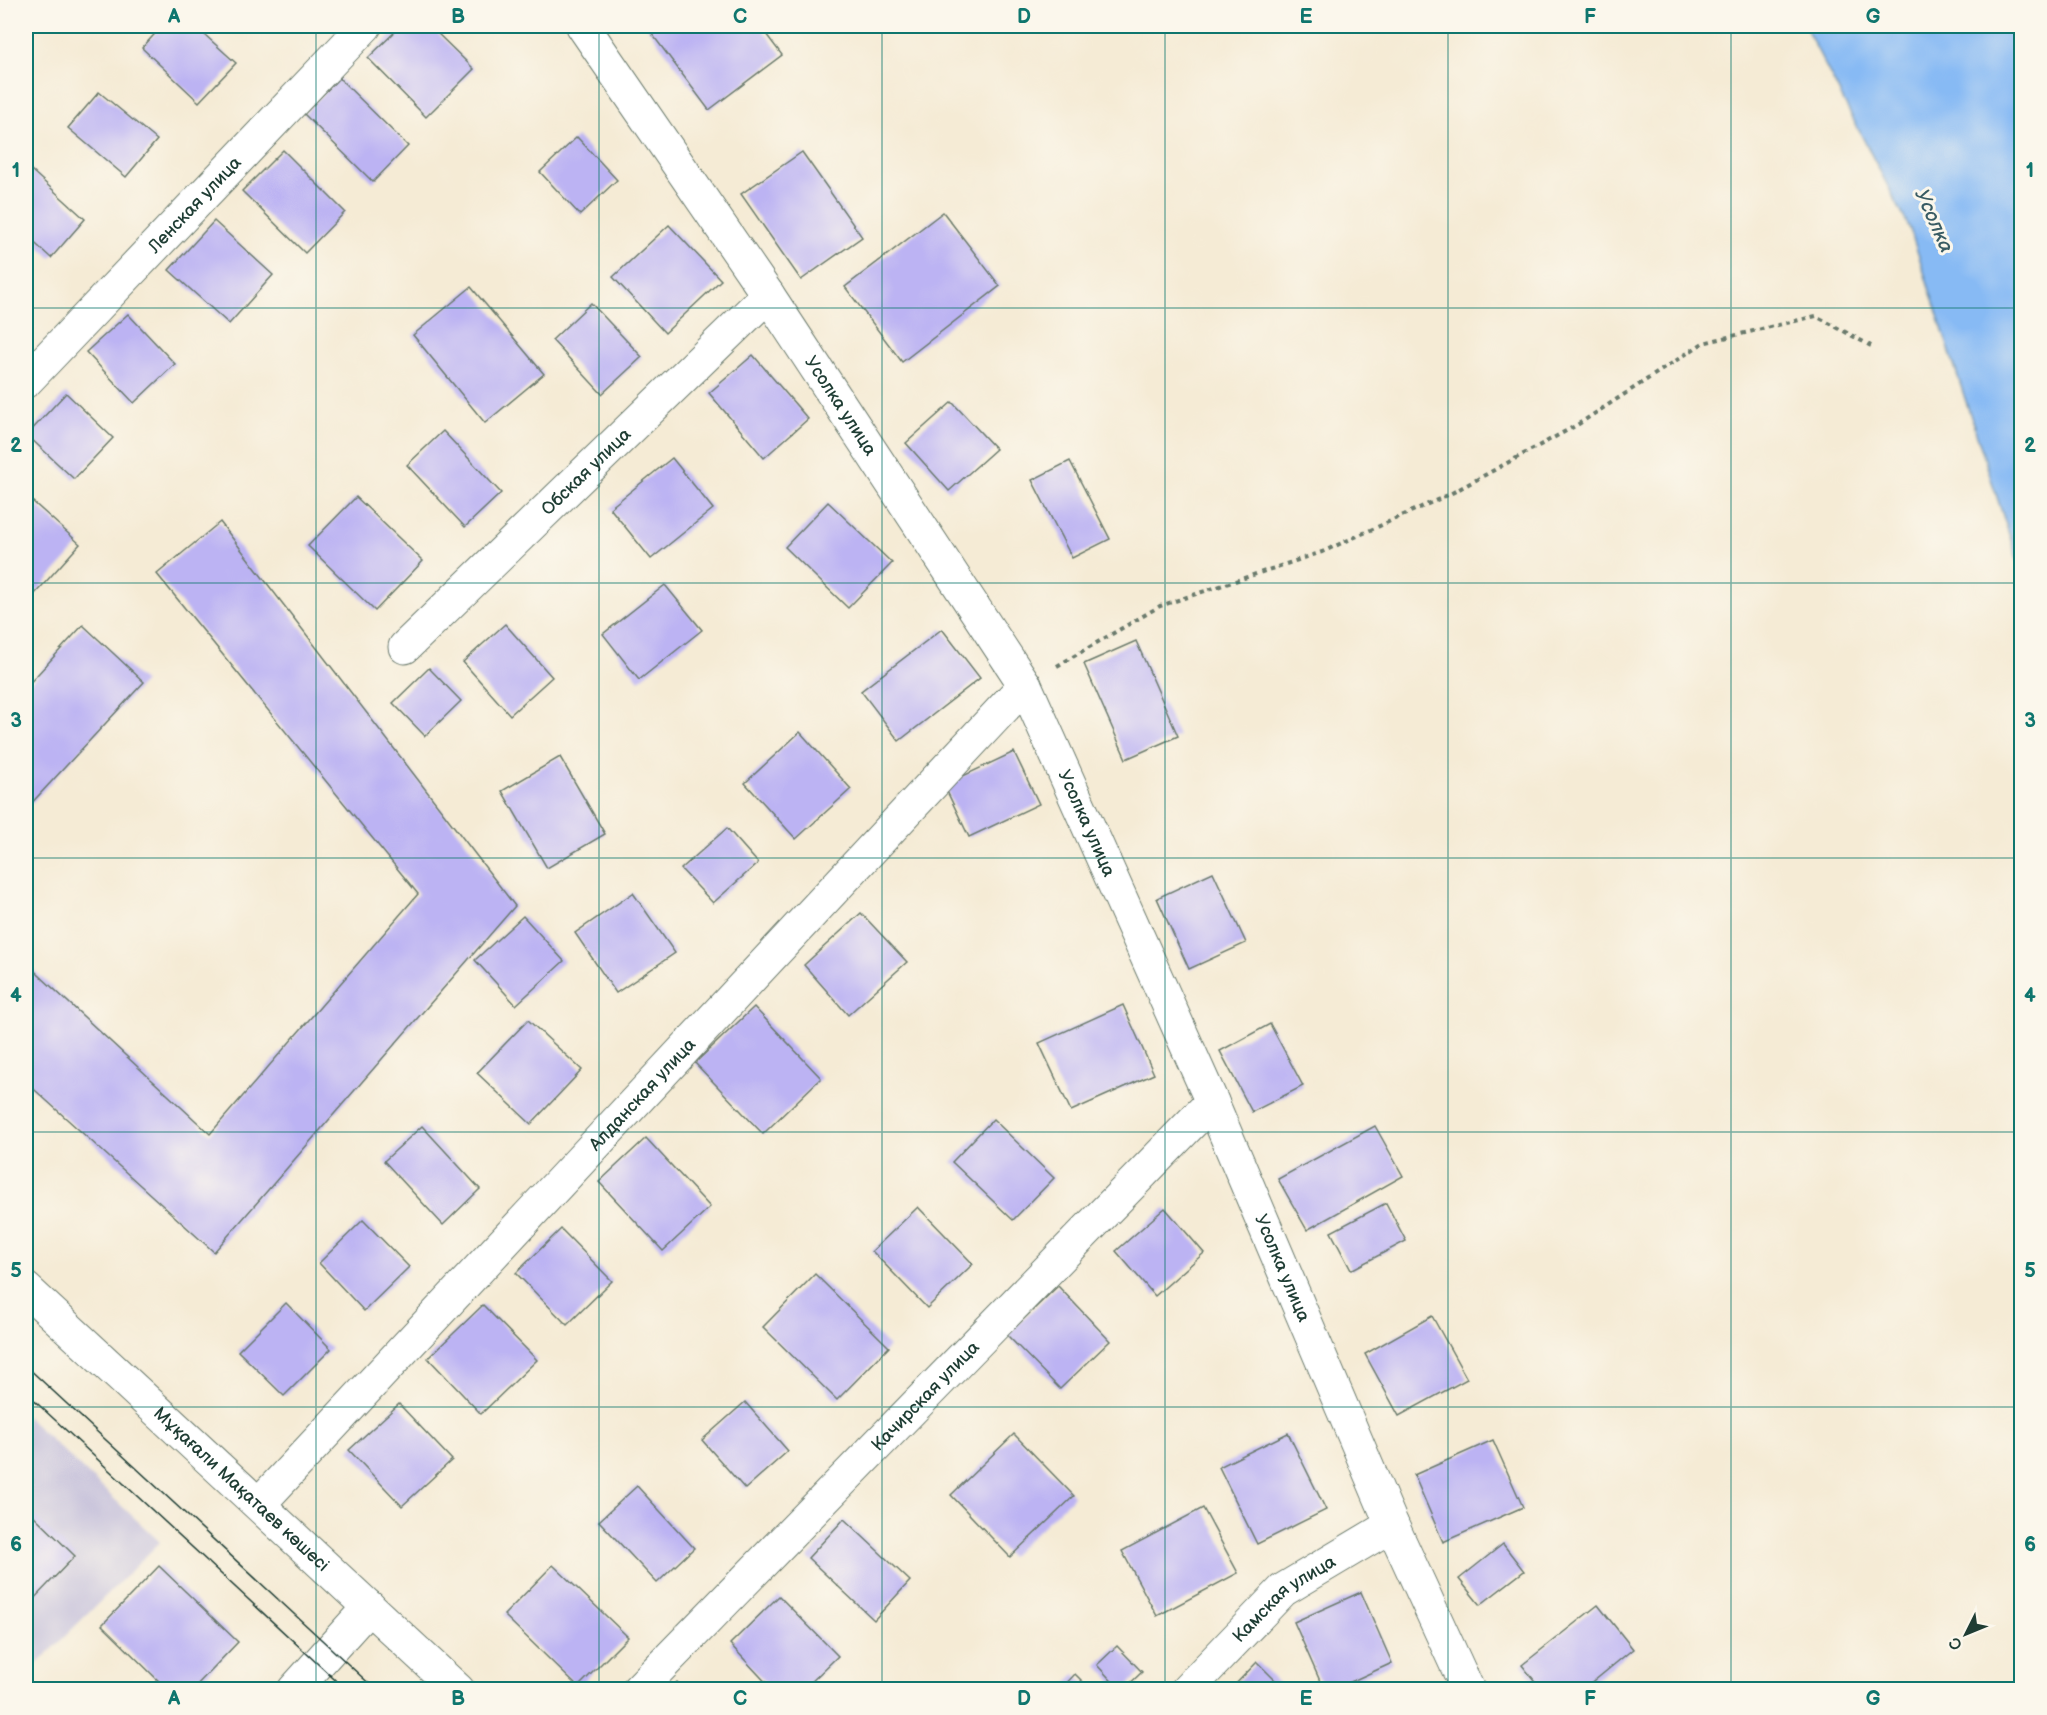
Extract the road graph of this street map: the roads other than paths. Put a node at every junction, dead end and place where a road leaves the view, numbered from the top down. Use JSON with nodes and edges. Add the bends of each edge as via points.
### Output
{"nodes":[{"id":1,"x":364,"y":26,"type":"edge"},
{"id":2,"x":583,"y":26,"type":"edge"},
{"id":3,"x":768,"y":296,"type":"junction"},
{"id":4,"x":26,"y":381,"type":"edge"},
{"id":5,"x":405,"y":647,"type":"dead end"},
{"id":6,"x":1025,"y":685,"type":"junction"},
{"id":7,"x":1212,"y":1102,"type":"junction"},
{"id":8,"x":26,"y":1289,"type":"edge"},
{"id":9,"x":259,"y":1504,"type":"junction"},
{"id":10,"x":1392,"y":1525,"type":"junction"},
{"id":11,"x":369,"y":1607,"type":"junction"},
{"id":12,"x":294,"y":1689,"type":"edge"},
{"id":13,"x":458,"y":1689,"type":"edge"},
{"id":14,"x":638,"y":1689,"type":"edge"},
{"id":15,"x":1187,"y":1689,"type":"edge"},
{"id":16,"x":1468,"y":1689,"type":"edge"}],
"edges":[{"from":1,"to":4,"type":"street","name":"Ленская улица"},
{"from":2,"to":3,"type":"street","name":"Усолка улица"},
{"from":3,"to":5,"type":"street","name":"Обская улица"},
{"from":3,"to":6,"type":"street","name":"Усолка улица"},
{"from":6,"to":7,"type":"street","name":"Усолка улица"},
{"from":6,"to":9,"type":"street","name":"Алданская улица"},
{"from":7,"to":10,"type":"street","name":"Усолка улица"},
{"from":7,"to":14,"type":"street","name":"Качирская улица"},
{"from":8,"to":9,"type":"street","name":"Мұқағали Мақатаев көшесі"},
{"from":9,"to":11,"type":"street","name":"Мұқағали Мақатаев көшесі"},
{"from":10,"to":15,"type":"street","name":"Камская улица","via":[[1283,1590]]},
{"from":10,"to":16,"type":"street","name":"Усолка улица"},
{"from":11,"to":12,"type":"street"},
{"from":11,"to":13,"type":"street","name":"Мұқағали Мақатаев көшесі"}]}
